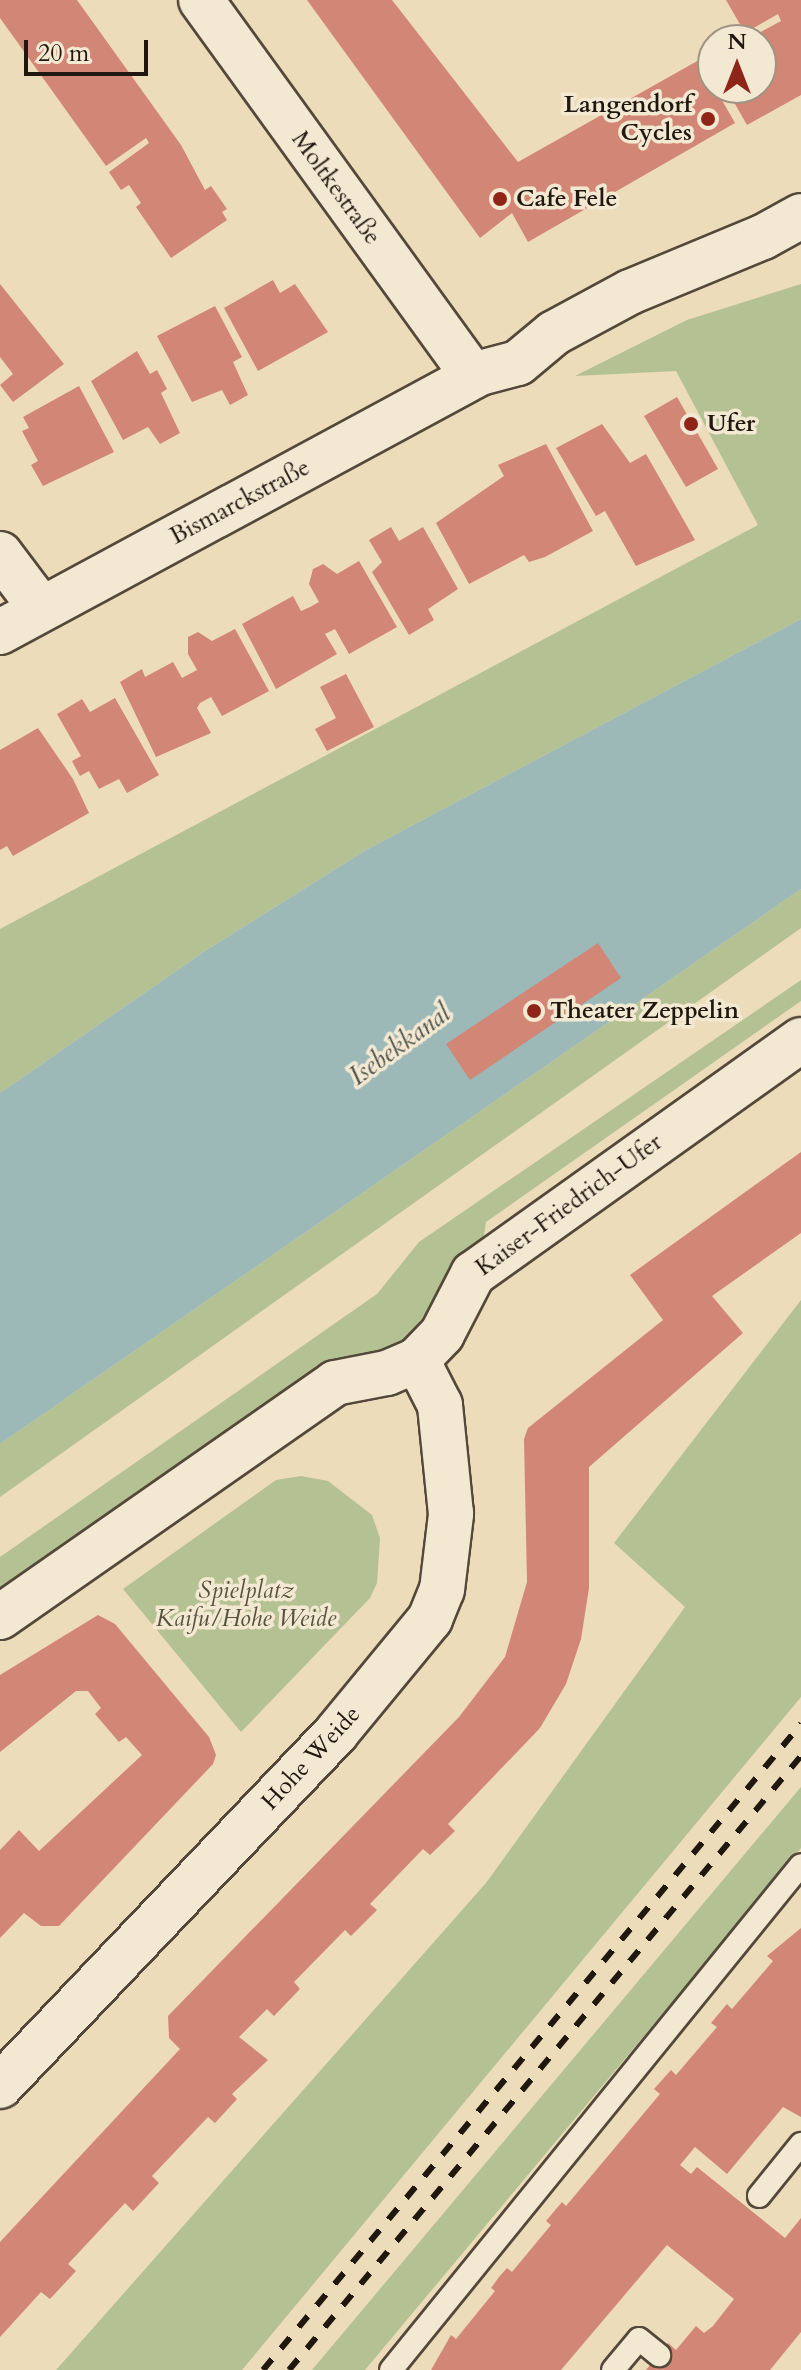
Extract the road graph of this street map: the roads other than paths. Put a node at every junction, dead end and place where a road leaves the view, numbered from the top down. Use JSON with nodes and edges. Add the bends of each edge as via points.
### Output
{"nodes":[{"id":1,"x":201,"y":0,"type":"edge"},
{"id":2,"x":801,"y":216,"type":"edge"},
{"id":3,"x":782,"y":236,"type":"edge"},
{"id":4,"x":476,"y":374,"type":"junction"},
{"id":5,"x":0,"y":554,"type":"edge"},
{"id":6,"x":40,"y":607,"type":"junction"},
{"id":7,"x":0,"y":632,"type":"edge"},
{"id":8,"x":801,"y":1040,"type":"edge"},
{"id":9,"x":417,"y":1360,"type":"junction"},
{"id":10,"x":0,"y":1617,"type":"edge"},
{"id":11,"x":801,"y":1865,"type":"edge"},
{"id":12,"x":0,"y":2086,"type":"edge"},
{"id":13,"x":801,"y":2144,"type":"edge"},
{"id":14,"x":759,"y":2196,"type":"dead end"},
{"id":15,"x":659,"y":2355,"type":"dead end"},
{"id":16,"x":391,"y":2370,"type":"edge"},
{"id":17,"x":613,"y":2370,"type":"edge"}],
"edges":[{"from":1,"to":4,"type":"street","name":"Moltkestraße"},
{"from":2,"to":3,"type":"street","name":"Bismarckstraße"},
{"from":3,"to":4,"type":"street","name":"Bismarckstraße","via":[[630,292],[554,333],[518,363]]},
{"from":4,"to":6,"type":"street","name":"Bismarckstraße"},
{"from":5,"to":6,"type":"street"},
{"from":6,"to":7,"type":"street","name":"Bismarckstraße"},
{"from":8,"to":9,"type":"street","name":"Kaiser-Friedrich-Ufer","via":[[473,1274],[442,1334]]},
{"from":9,"to":10,"type":"street","name":"Kaiser-Friedrich-Ufer","via":[[387,1373],[335,1383]]},
{"from":9,"to":12,"type":"street","name":"Hohe Weide","via":[[440,1405],[451,1514],[445,1578],[430,1619],[336,1733]]},
{"from":11,"to":16,"type":"lane"},
{"from":13,"to":14,"type":"lane"},
{"from":15,"to":17,"type":"lane","via":[[639,2339]]}]}
